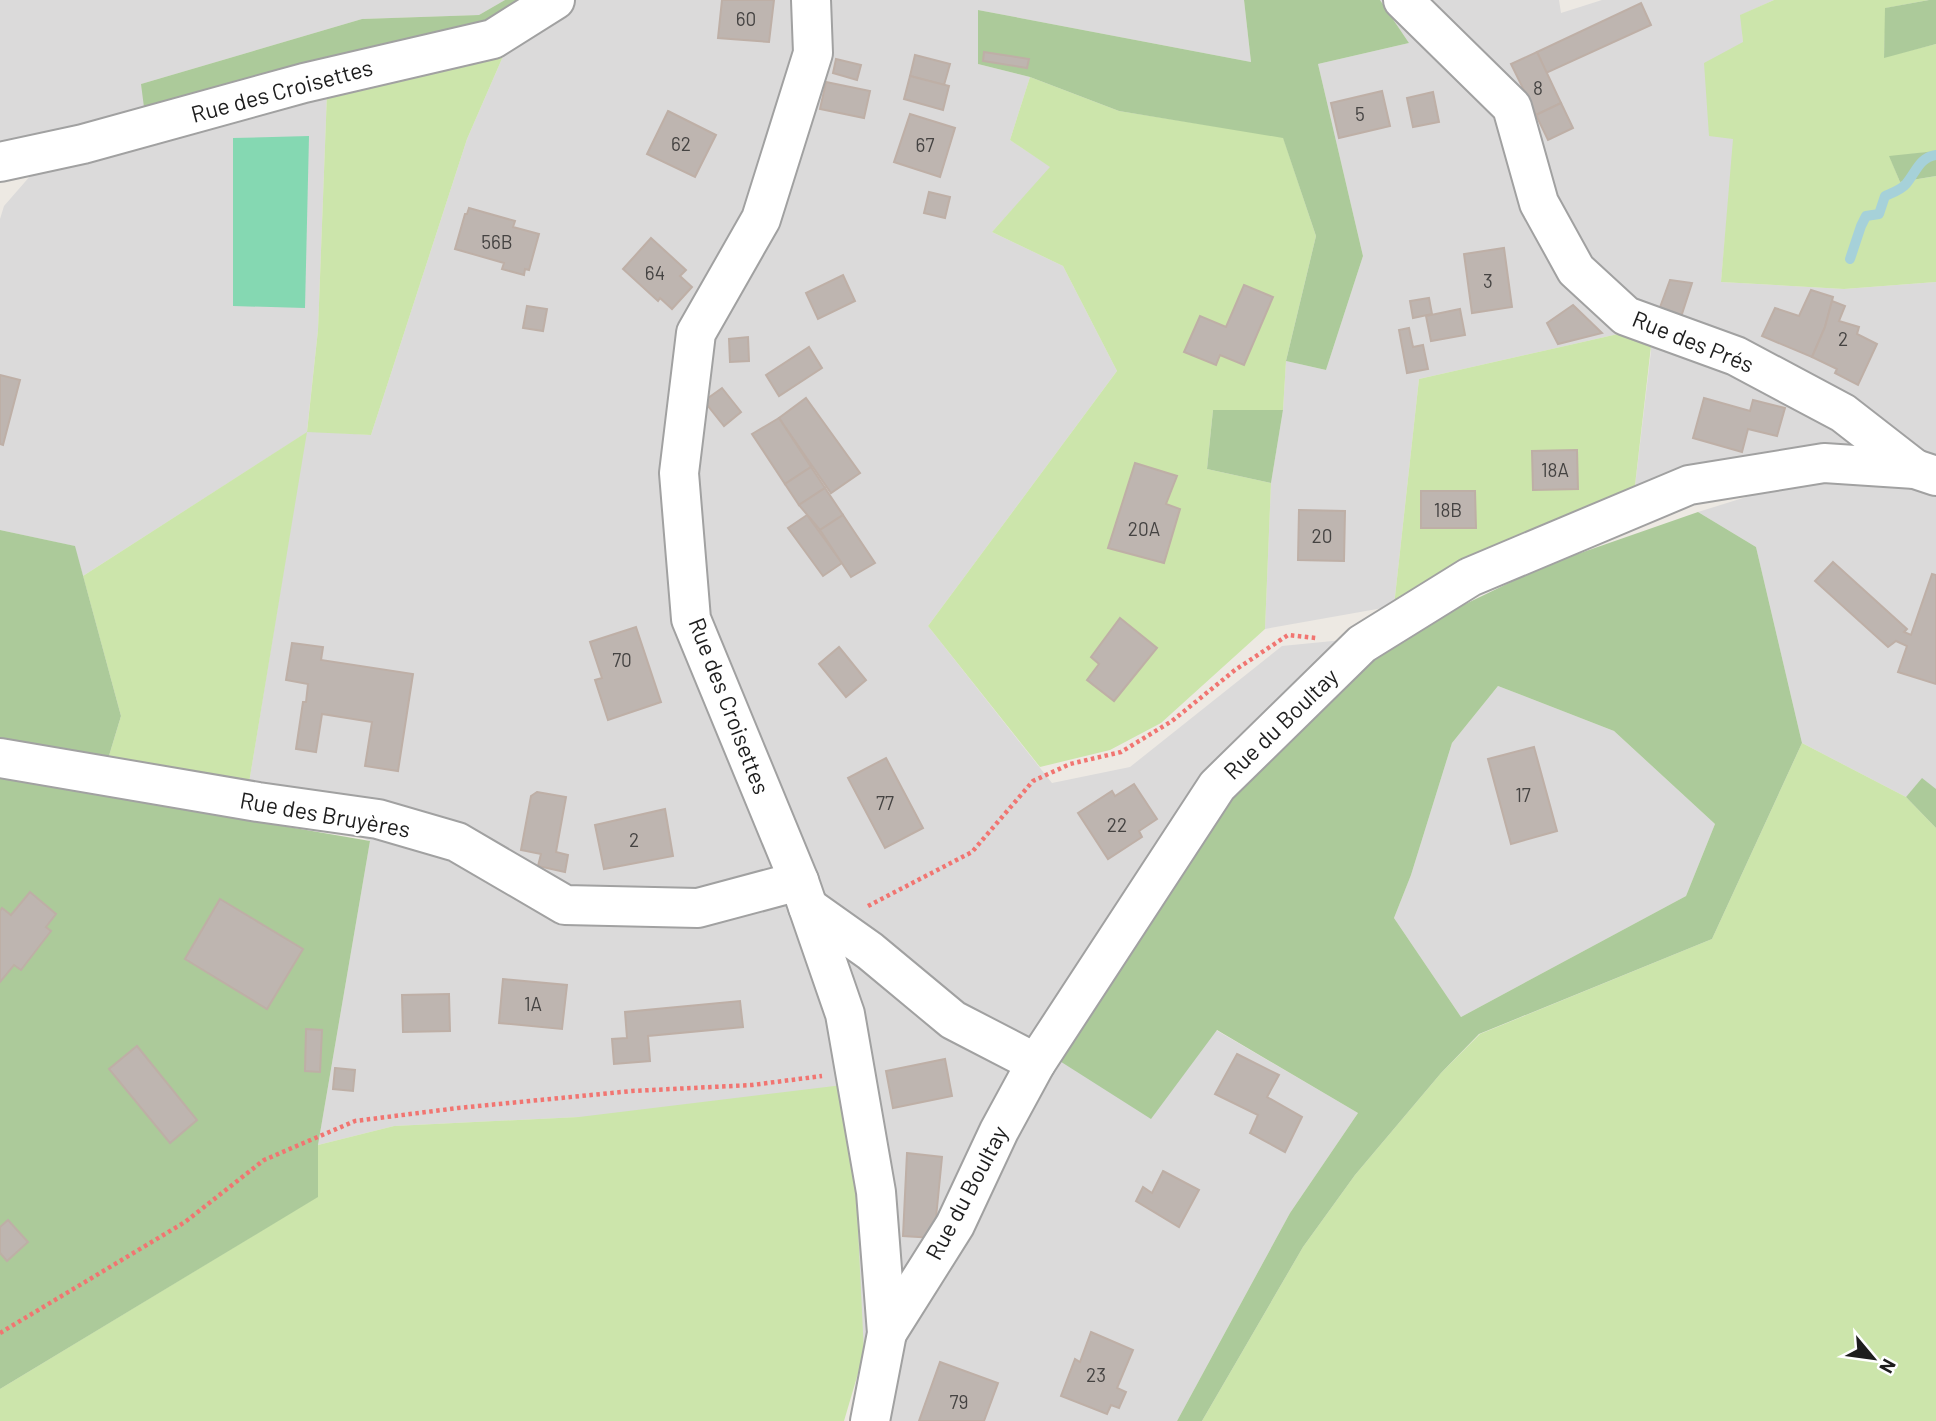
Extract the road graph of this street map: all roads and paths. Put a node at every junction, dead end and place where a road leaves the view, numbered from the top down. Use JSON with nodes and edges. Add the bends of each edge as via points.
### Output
{"nodes":[{"id":1,"x":555,"y":0,"type":"edge"},
{"id":2,"x":811,"y":0,"type":"edge"},
{"id":3,"x":1403,"y":0,"type":"edge"},
{"id":4,"x":0,"y":162,"type":"edge"},
{"id":5,"x":1926,"y":473,"type":"edge"},
{"id":6,"x":1363,"y":643,"type":"junction"},
{"id":7,"x":0,"y":758,"type":"edge"},
{"id":8,"x":803,"y":894,"type":"junction"},
{"id":9,"x":841,"y":930,"type":"junction"},
{"id":10,"x":1036,"y":1063,"type":"junction"},
{"id":11,"x":854,"y":1071,"type":"junction"},
{"id":12,"x":0,"y":1333,"type":"edge"},
{"id":13,"x":887,"y":1333,"type":"junction"},
{"id":14,"x":870,"y":1421,"type":"edge"}],
"edges":[{"from":1,"to":4,"type":"street","name":"Rue des Croisettes","via":[[493,39],[304,83],[83,145]]},
{"from":2,"to":8,"type":"street","name":"Rue des Croisettes","via":[[813,53],[761,219],[696,333],[679,472],[691,619]]},
{"from":3,"to":5,"type":"street","name":"Rue des Prés","via":[[1512,107],[1539,203],[1576,270],[1626,316],[1736,356],[1843,413]]},
{"from":5,"to":6,"type":"street","name":"Rue du Boultay","via":[[1824,463],[1689,485],[1470,577]]},
{"from":6,"to":9,"type":"path","via":[[1288,635],[1172,721],[1121,752],[1070,764],[1032,781],[972,852],[854,913]]},
{"from":6,"to":10,"type":"street","name":"Rue du Boultay","via":[[1217,786]]},
{"from":7,"to":8,"type":"street","name":"Rue des Bruyères","via":[[378,819],[457,842],[565,905],[698,908]]},
{"from":8,"to":9,"type":"street"},
{"from":8,"to":11,"type":"street","name":"Rue des Croisettes","via":[[845,1014]]},
{"from":9,"to":10,"type":"street","via":[[953,1020]]},
{"from":10,"to":13,"type":"street","name":"Rue du Boultay","via":[[955,1225]]},
{"from":11,"to":12,"type":"path","via":[[752,1086],[632,1091],[355,1121],[264,1160],[185,1222]]},
{"from":11,"to":13,"type":"street","name":"Rue des Croisettes","via":[[876,1192]]},
{"from":13,"to":14,"type":"street","name":"Rue des Croisettes"}]}
